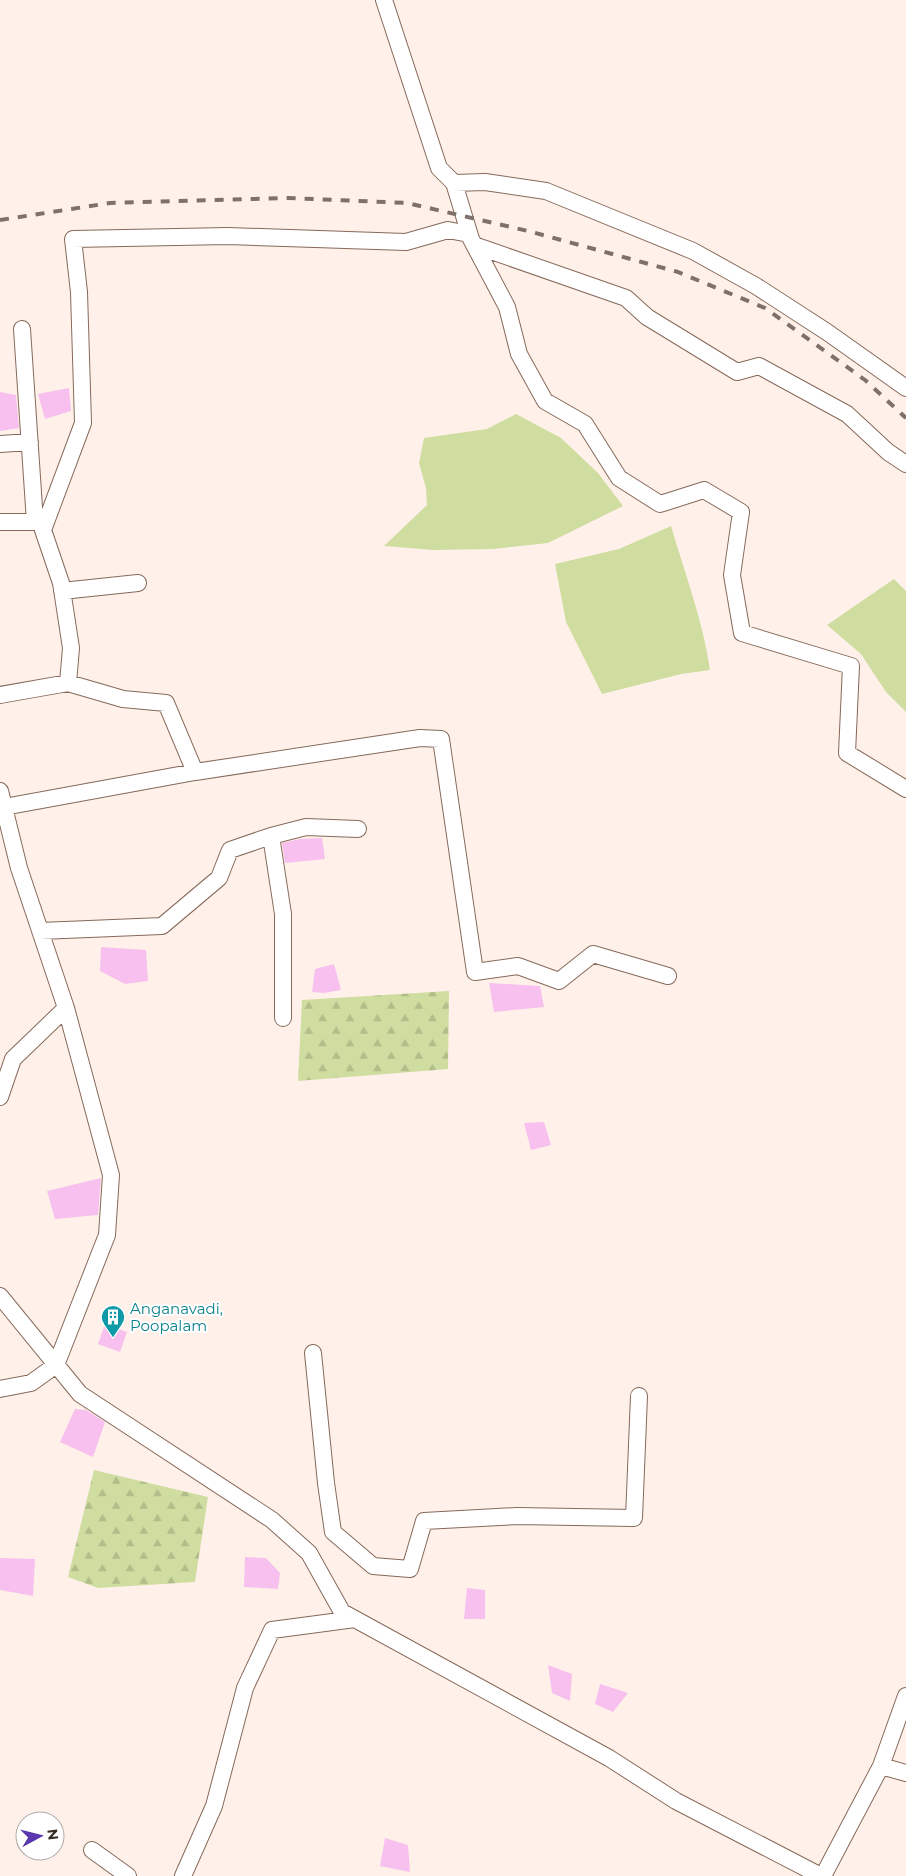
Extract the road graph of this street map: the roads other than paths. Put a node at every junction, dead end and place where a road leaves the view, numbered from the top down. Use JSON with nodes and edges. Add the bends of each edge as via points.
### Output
{"nodes":[{"id":1,"x":384,"y":0,"type":"edge"},
{"id":2,"x":454,"y":183,"type":"junction"},
{"id":3,"x":472,"y":239,"type":"junction"},
{"id":4,"x":22,"y":329,"type":"dead end"},
{"id":5,"x":906,"y":388,"type":"edge"},
{"id":6,"x":30,"y":442,"type":"junction"},
{"id":7,"x":0,"y":444,"type":"edge"},
{"id":8,"x":906,"y":464,"type":"edge"},
{"id":9,"x":0,"y":522,"type":"edge"},
{"id":10,"x":41,"y":522,"type":"junction"},
{"id":11,"x":138,"y":583,"type":"dead end"},
{"id":12,"x":62,"y":590,"type":"junction"},
{"id":13,"x":68,"y":683,"type":"junction"},
{"id":14,"x":0,"y":695,"type":"edge"},
{"id":15,"x":195,"y":772,"type":"junction"},
{"id":16,"x":906,"y":789,"type":"edge"},
{"id":17,"x":0,"y":791,"type":"edge"},
{"id":18,"x":4,"y":807,"type":"junction"},
{"id":19,"x":358,"y":829,"type":"dead end"},
{"id":20,"x":271,"y":836,"type":"junction"},
{"id":21,"x":40,"y":932,"type":"junction"},
{"id":22,"x":668,"y":976,"type":"dead end"},
{"id":23,"x":66,"y":1008,"type":"junction"},
{"id":24,"x":283,"y":1018,"type":"dead end"},
{"id":25,"x":0,"y":1098,"type":"edge"},
{"id":26,"x":0,"y":1296,"type":"edge"},
{"id":27,"x":313,"y":1353,"type":"dead end"},
{"id":28,"x":56,"y":1365,"type":"junction"},
{"id":29,"x":0,"y":1389,"type":"edge"},
{"id":30,"x":639,"y":1396,"type":"dead end"},
{"id":31,"x":354,"y":1618,"type":"junction"},
{"id":32,"x":906,"y":1696,"type":"edge"},
{"id":33,"x":881,"y":1766,"type":"junction"},
{"id":34,"x":906,"y":1773,"type":"edge"},
{"id":35,"x":92,"y":1850,"type":"dead end"},
{"id":36,"x":128,"y":1876,"type":"edge"},
{"id":37,"x":183,"y":1876,"type":"edge"},
{"id":38,"x":822,"y":1876,"type":"edge"}],
"edges":[{"from":1,"to":2,"type":"street","via":[[439,168]]},
{"from":2,"to":3,"type":"street"},
{"from":2,"to":5,"type":"street","via":[[485,182],[546,192],[693,251],[819,326]]},
{"from":3,"to":8,"type":"street","via":[[626,298],[647,317],[737,372],[759,366],[847,414]]},
{"from":3,"to":10,"type":"street","via":[[448,230],[406,242],[228,236],[73,239],[79,292],[83,423]]},
{"from":3,"to":16,"type":"street","via":[[506,307],[519,354],[545,401],[584,424],[619,478],[660,504],[704,490],[740,512],[732,576],[742,633],[851,666],[847,753]]},
{"from":4,"to":6,"type":"street"},
{"from":6,"to":7,"type":"street"},
{"from":6,"to":10,"type":"street"},
{"from":9,"to":10,"type":"street"},
{"from":10,"to":12,"type":"street"},
{"from":11,"to":12,"type":"street"},
{"from":12,"to":13,"type":"street","via":[[71,648]]},
{"from":13,"to":14,"type":"street"},
{"from":13,"to":15,"type":"street","via":[[123,699],[166,703]]},
{"from":15,"to":18,"type":"street"},
{"from":15,"to":22,"type":"street","via":[[420,738],[440,739],[475,972],[518,966],[559,981],[593,954]]},
{"from":17,"to":18,"type":"street"},
{"from":18,"to":21,"type":"street"},
{"from":19,"to":20,"type":"street","via":[[306,827]]},
{"from":20,"to":21,"type":"street","via":[[230,850],[219,878],[162,926]]},
{"from":20,"to":24,"type":"street","via":[[283,914]]},
{"from":21,"to":23,"type":"street"},
{"from":23,"to":25,"type":"street","via":[[12,1059]]},
{"from":23,"to":28,"type":"street","via":[[111,1175],[107,1235]]},
{"from":26,"to":28,"type":"street"},
{"from":27,"to":30,"type":"street","via":[[333,1532],[373,1566],[410,1568],[424,1522],[516,1516],[634,1518]]},
{"from":28,"to":29,"type":"street","via":[[31,1383]]},
{"from":28,"to":31,"type":"street","via":[[80,1394],[272,1520],[309,1553],[342,1612]]},
{"from":31,"to":37,"type":"street","via":[[272,1630],[245,1688],[214,1806]]},
{"from":31,"to":38,"type":"street","via":[[609,1758],[676,1801]]},
{"from":32,"to":33,"type":"street"},
{"from":33,"to":34,"type":"street"},
{"from":33,"to":38,"type":"street"},
{"from":35,"to":36,"type":"street"}]}
